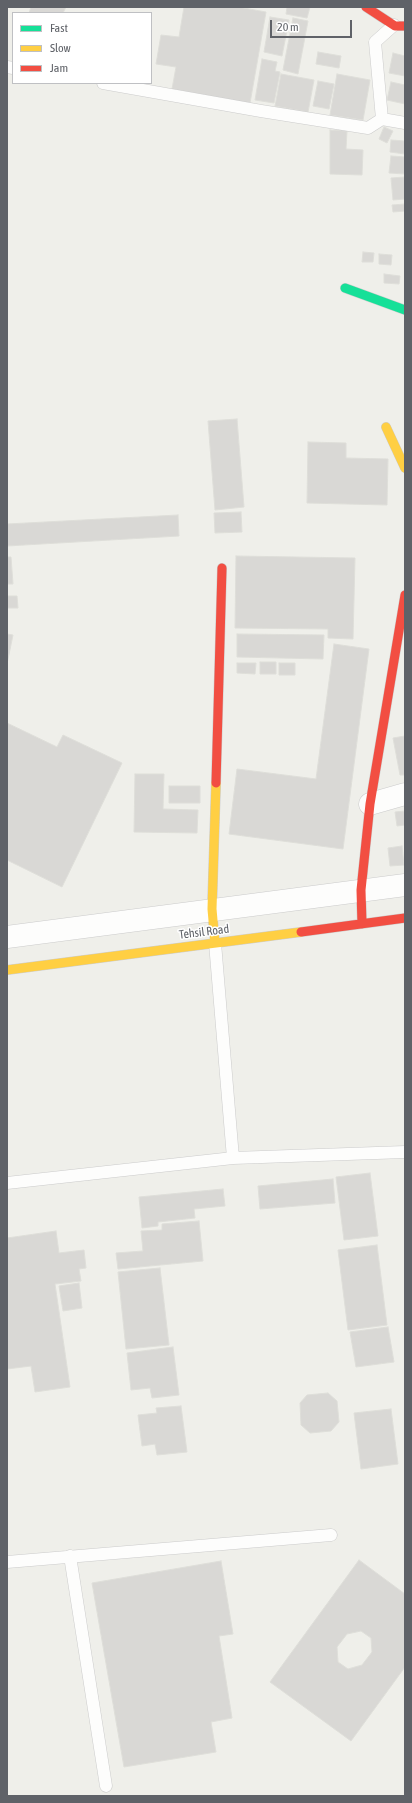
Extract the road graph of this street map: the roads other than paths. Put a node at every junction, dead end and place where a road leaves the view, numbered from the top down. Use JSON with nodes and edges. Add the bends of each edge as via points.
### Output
{"nodes":[{"id":1,"x":366,"y":7,"type":"edge"},
{"id":2,"x":400,"y":26,"type":"edge"},
{"id":3,"x":109,"y":84,"type":"edge"},
{"id":4,"x":382,"y":119,"type":"junction"},
{"id":5,"x":405,"y":123,"type":"edge"},
{"id":6,"x":345,"y":288,"type":"dead end"},
{"id":7,"x":405,"y":310,"type":"edge"},
{"id":8,"x":386,"y":427,"type":"dead end"},
{"id":9,"x":405,"y":468,"type":"edge"},
{"id":10,"x":222,"y":568,"type":"dead end"},
{"id":11,"x":405,"y":596,"type":"edge"},
{"id":12,"x":405,"y":794,"type":"edge"},
{"id":13,"x":370,"y":804,"type":"junction"},
{"id":14,"x":405,"y":885,"type":"edge"},
{"id":15,"x":362,"y":890,"type":"junction"},
{"id":16,"x":212,"y":910,"type":"junction"},
{"id":17,"x":405,"y":918,"type":"edge"},
{"id":18,"x":362,"y":924,"type":"junction"},
{"id":19,"x":7,"y":937,"type":"edge"},
{"id":20,"x":215,"y":943,"type":"junction"},
{"id":21,"x":7,"y":970,"type":"edge"},
{"id":22,"x":405,"y":1152,"type":"edge"},
{"id":23,"x":234,"y":1158,"type":"junction"},
{"id":24,"x":7,"y":1183,"type":"edge"},
{"id":25,"x":331,"y":1535,"type":"dead end"},
{"id":26,"x":70,"y":1556,"type":"junction"},
{"id":27,"x":7,"y":1562,"type":"edge"},
{"id":28,"x":106,"y":1786,"type":"dead end"}],
"edges":[{"from":1,"to":2,"type":"street"},
{"from":2,"to":4,"type":"lane","via":[[375,42]]},
{"from":3,"to":4,"type":"lane","via":[[368,128]]},
{"from":4,"to":5,"type":"lane"},
{"from":6,"to":7,"type":"street"},
{"from":8,"to":9,"type":"street"},
{"from":10,"to":16,"type":"street"},
{"from":11,"to":13,"type":"street"},
{"from":12,"to":13,"type":"street"},
{"from":13,"to":15,"type":"street"},
{"from":14,"to":15,"type":"street"},
{"from":15,"to":16,"type":"street"},
{"from":15,"to":18,"type":"street"},
{"from":16,"to":19,"type":"street"},
{"from":16,"to":20,"type":"street"},
{"from":17,"to":18,"type":"street","name":"Tehsil Road"},
{"from":18,"to":20,"type":"street","name":"Tehsil Road"},
{"from":20,"to":21,"type":"street","name":"Tehsil Road"},
{"from":20,"to":23,"type":"lane"},
{"from":22,"to":23,"type":"lane"},
{"from":23,"to":24,"type":"lane"},
{"from":25,"to":26,"type":"lane"},
{"from":26,"to":27,"type":"lane"},
{"from":26,"to":28,"type":"lane"}]}
